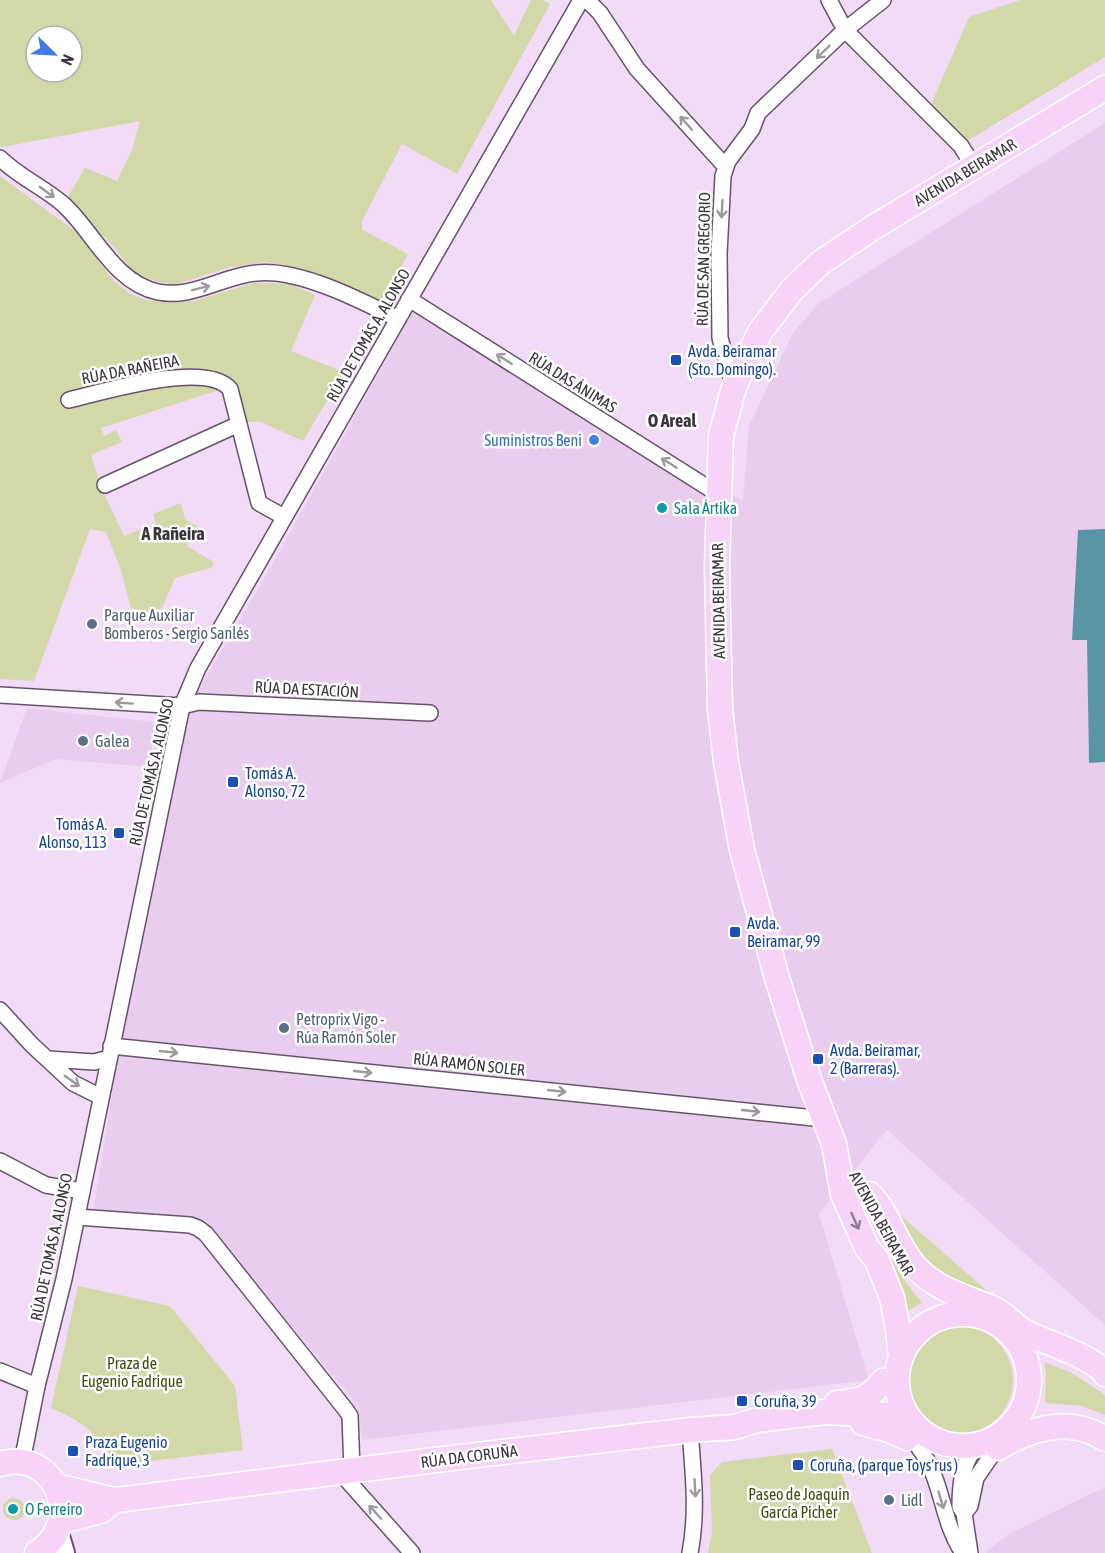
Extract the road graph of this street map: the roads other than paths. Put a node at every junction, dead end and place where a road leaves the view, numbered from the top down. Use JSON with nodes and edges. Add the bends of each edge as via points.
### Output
{"nodes":[{"id":1,"x":581,"y":0,"type":"edge"},
{"id":2,"x":587,"y":0,"type":"edge"},
{"id":3,"x":829,"y":0,"type":"edge"},
{"id":4,"x":883,"y":0,"type":"edge"},
{"id":5,"x":845,"y":30,"type":"junction"},
{"id":6,"x":1105,"y":88,"type":"edge"},
{"id":7,"x":0,"y":158,"type":"edge"},
{"id":8,"x":725,"y":166,"type":"junction"},
{"id":9,"x":974,"y":167,"type":"junction"},
{"id":10,"x":409,"y":299,"type":"junction"},
{"id":11,"x":398,"y":319,"type":"junction"},
{"id":12,"x":734,"y":387,"type":"junction"},
{"id":13,"x":69,"y":400,"type":"dead end"},
{"id":14,"x":239,"y":424,"type":"junction"},
{"id":15,"x":105,"y":485,"type":"dead end"},
{"id":16,"x":718,"y":494,"type":"junction"},
{"id":17,"x":284,"y":517,"type":"junction"},
{"id":18,"x":0,"y":695,"type":"edge"},
{"id":19,"x":183,"y":706,"type":"junction"},
{"id":20,"x":430,"y":713,"type":"dead end"},
{"id":21,"x":0,"y":1010,"type":"edge"},
{"id":22,"x":110,"y":1052,"type":"junction"},
{"id":23,"x":48,"y":1059,"type":"junction"},
{"id":24,"x":101,"y":1097,"type":"junction"},
{"id":25,"x":824,"y":1119,"type":"junction"},
{"id":26,"x":834,"y":1144,"type":"junction"},
{"id":27,"x":0,"y":1161,"type":"edge"},
{"id":28,"x":82,"y":1191,"type":"junction"},
{"id":29,"x":869,"y":1194,"type":"junction"},
{"id":30,"x":77,"y":1217,"type":"junction"},
{"id":31,"x":966,"y":1313,"type":"junction"},
{"id":32,"x":1020,"y":1346,"type":"junction"},
{"id":33,"x":897,"y":1350,"type":"junction"},
{"id":34,"x":0,"y":1371,"type":"edge"},
{"id":35,"x":1105,"y":1374,"type":"edge"},
{"id":36,"x":1105,"y":1379,"type":"edge"},
{"id":37,"x":884,"y":1381,"type":"junction"},
{"id":38,"x":38,"y":1386,"type":"junction"},
{"id":39,"x":825,"y":1412,"type":"junction"},
{"id":40,"x":1015,"y":1419,"type":"junction"},
{"id":41,"x":1105,"y":1425,"type":"edge"},
{"id":42,"x":690,"y":1430,"type":"junction"},
{"id":43,"x":907,"y":1431,"type":"junction"},
{"id":44,"x":1105,"y":1439,"type":"edge"},
{"id":45,"x":982,"y":1450,"type":"junction"},
{"id":46,"x":11,"y":1463,"type":"edge"},
{"id":47,"x":345,"y":1471,"type":"junction"},
{"id":48,"x":56,"y":1486,"type":"junction"},
{"id":49,"x":114,"y":1500,"type":"junction"},
{"id":50,"x":964,"y":1513,"type":"junction"},
{"id":51,"x":61,"y":1536,"type":"edge"},
{"id":52,"x":37,"y":1553,"type":"edge"},
{"id":53,"x":412,"y":1553,"type":"edge"},
{"id":54,"x":690,"y":1553,"type":"edge"},
{"id":55,"x":963,"y":1553,"type":"edge"},
{"id":56,"x":970,"y":1553,"type":"edge"}],
"edges":[{"from":1,"to":10,"type":"street","name":"RÚA DE TOMÁS A. ALONSO"},
{"from":8,"to":2,"type":"street","one_way":true,"via":[[637,69]]},
{"from":3,"to":5,"type":"street"},
{"from":4,"to":5,"type":"street"},
{"from":5,"to":8,"type":"street","one_way":true,"via":[[758,113],[752,129]]},
{"from":5,"to":9,"type":"street","via":[[961,146]]},
{"from":6,"to":9,"type":"main road","name":"AVENIDA BEIRAMAR"},
{"from":7,"to":11,"type":"street","one_way":true,"via":[[61,202],[118,269],[144,287],[183,292],[255,273],[291,274]]},
{"from":8,"to":12,"type":"street","name":"RÚA DE SAN GREGORIO","one_way":true,"via":[[720,338]]},
{"from":9,"to":12,"type":"main road","name":"AVENIDA BEIRAMAR","via":[[820,263],[776,309]]},
{"from":10,"to":11,"type":"street","name":"RÚA DE TOMÁS A. ALONSO"},
{"from":16,"to":10,"type":"street","name":"RÚA DAS ÁNIMAS","one_way":true},
{"from":11,"to":17,"type":"street","name":"RÚA DE TOMÁS A. ALONSO"},
{"from":12,"to":16,"type":"main road","name":"AVENIDA BEIRAMAR","via":[[721,436]]},
{"from":13,"to":14,"type":"street","name":"RÚA DA RAÑEIRA","via":[[165,378],[193,376],[225,383]]},
{"from":14,"to":15,"type":"street"},
{"from":14,"to":17,"type":"street","name":"RÚA DA RAÑEIRA","via":[[259,503]]},
{"from":16,"to":25,"type":"main road","name":"AVENIDA BEIRAMAR","via":[[717,629],[726,762],[759,917]]},
{"from":17,"to":19,"type":"street","name":"RÚA DE TOMÁS A. ALONSO","via":[[198,668]]},
{"from":19,"to":18,"type":"street","name":"RÚA DA ESTACIÓN","one_way":true},
{"from":19,"to":20,"type":"street","name":"RÚA DA ESTACIÓN","via":[[199,702]]},
{"from":19,"to":22,"type":"street","name":"RÚA DE TOMÁS A. ALONSO"},
{"from":21,"to":23,"type":"street"},
{"from":22,"to":23,"type":"street","name":"RÚA RAMÓN SOLER","via":[[94,1062]]},
{"from":22,"to":24,"type":"street","name":"RÚA DE TOMÁS A. ALONSO"},
{"from":22,"to":25,"type":"street","name":"RÚA RAMÓN SOLER","one_way":true},
{"from":23,"to":24,"type":"street","one_way":true,"via":[[73,1083]]},
{"from":24,"to":28,"type":"street","name":"RÚA DE TOMÁS A. ALONSO"},
{"from":25,"to":26,"type":"main road","name":"AVENIDA BEIRAMAR"},
{"from":26,"to":29,"type":"main road","name":"AVENIDA BEIRAMAR"},
{"from":26,"to":33,"type":"main road","name":"AVENIDA BEIRAMAR","one_way":true,"via":[[843,1194],[892,1298]]},
{"from":27,"to":28,"type":"street","via":[[46,1185]]},
{"from":28,"to":30,"type":"street","name":"RÚA DE TOMÁS A. ALONSO"},
{"from":29,"to":31,"type":"main road","name":"AVENIDA BEIRAMAR","via":[[869,1204],[916,1285]]},
{"from":29,"to":35,"type":"main road","via":[[921,1273],[963,1298],[992,1308],[1026,1333],[1091,1362]]},
{"from":30,"to":38,"type":"street","name":"RÚA DE TOMÁS A. ALONSO"},
{"from":30,"to":47,"type":"street","via":[[190,1225],[206,1234],[350,1416]]},
{"from":31,"to":32,"type":"main road","via":[[997,1323]]},
{"from":31,"to":33,"type":"main road","via":[[944,1316],[925,1326]]},
{"from":32,"to":36,"type":"main road","via":[[1031,1346]]},
{"from":32,"to":40,"type":"main road","via":[[1026,1360],[1027,1391]]},
{"from":33,"to":37,"type":"main road"},
{"from":33,"to":43,"type":"main road","via":[[898,1394]]},
{"from":34,"to":38,"type":"street"},
{"from":37,"to":39,"type":"main road","name":"RÚA DA CORUÑA","via":[[862,1400],[834,1403]]},
{"from":37,"to":43,"type":"main road","via":[[886,1404]]},
{"from":38,"to":46,"type":"street","name":"RÚA DE TOMÁS A. ALONSO"},
{"from":39,"to":42,"type":"main road","name":"RÚA DA CORUÑA"},
{"from":39,"to":43,"type":"main road","via":[[836,1420]]},
{"from":40,"to":41,"type":"main road","via":[[1075,1413]]},
{"from":40,"to":45,"type":"main road"},
{"from":42,"to":47,"type":"main road","name":"RÚA DA CORUÑA"},
{"from":42,"to":54,"type":"street","one_way":true,"via":[[695,1492]]},
{"from":43,"to":45,"type":"main road"},
{"from":43,"to":55,"type":"street","one_way":true,"via":[[929,1460],[954,1540]]},
{"from":44,"to":45,"type":"main road","via":[[1072,1426],[1042,1428]]},
{"from":45,"to":50,"type":"street","via":[[970,1506]]},
{"from":45,"to":50,"type":"street","via":[[960,1488],[960,1507]]},
{"from":46,"to":48,"type":"main road","via":[[36,1467]]},
{"from":47,"to":49,"type":"main road","name":"RÚA DA CORUÑA"},
{"from":53,"to":47,"type":"street","one_way":true},
{"from":48,"to":49,"type":"main road","name":"RÚA DA CORUÑA"},
{"from":48,"to":51,"type":"main road","via":[[62,1503]]},
{"from":49,"to":51,"type":"main road","name":"RÚA DA CORUÑA"},
{"from":50,"to":56,"type":"street"},
{"from":51,"to":52,"type":"main road"}]}
